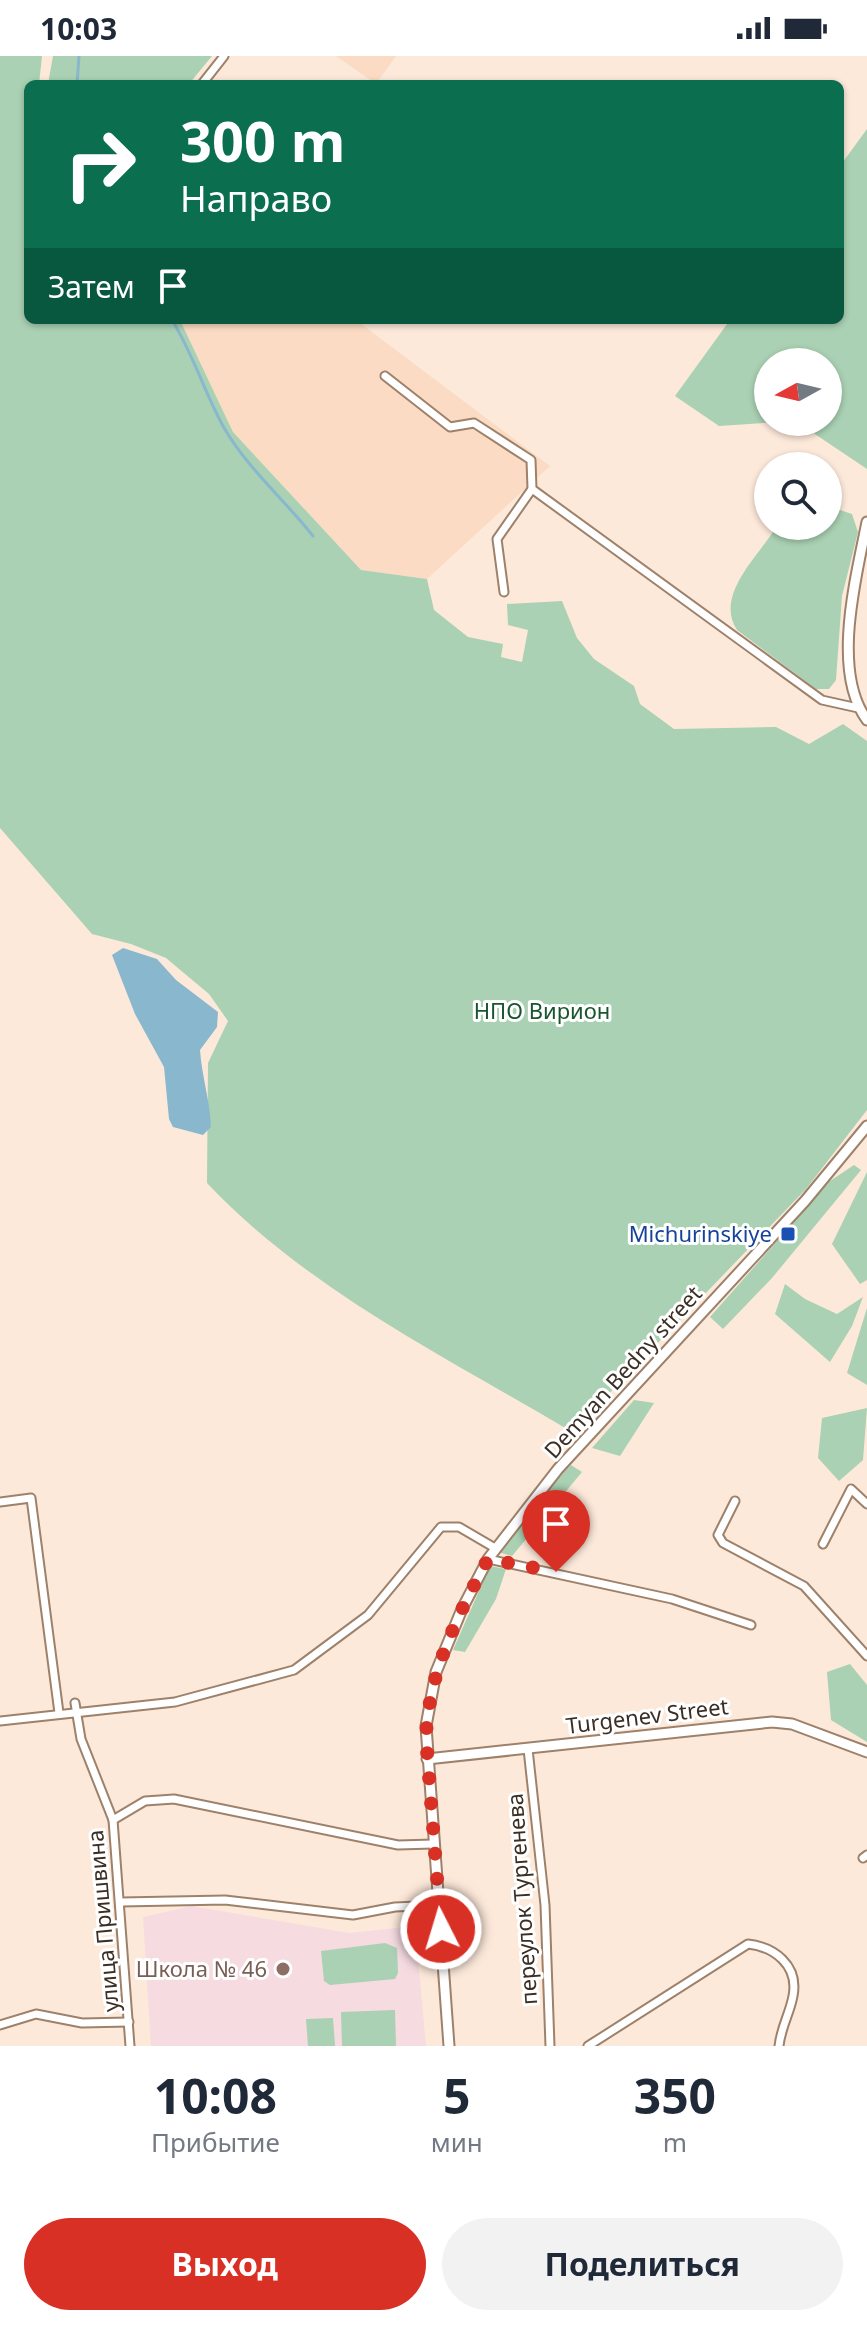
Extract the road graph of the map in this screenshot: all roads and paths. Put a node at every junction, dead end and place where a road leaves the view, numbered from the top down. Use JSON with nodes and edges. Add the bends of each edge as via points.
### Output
{"nodes":[{"id":1,"x":224,"y":56,"type":"edge"},
{"id":2,"x":205,"y":80,"type":"edge"},
{"id":3,"x":385,"y":376,"type":"dead end"},
{"id":4,"x":532,"y":489,"type":"junction"},
{"id":5,"x":867,"y":522,"type":"edge"},
{"id":6,"x":504,"y":592,"type":"dead end"},
{"id":7,"x":858,"y":708,"type":"junction"},
{"id":8,"x":867,"y":720,"type":"edge"},
{"id":9,"x":867,"y":1126,"type":"edge"},
{"id":10,"x":735,"y":1501,"type":"dead end"},
{"id":11,"x":0,"y":1502,"type":"edge"},
{"id":12,"x":867,"y":1504,"type":"edge"},
{"id":13,"x":823,"y":1544,"type":"dead end"},
{"id":14,"x":495,"y":1548,"type":"junction"},
{"id":15,"x":488,"y":1559,"type":"junction"},
{"id":16,"x":751,"y":1625,"type":"dead end"},
{"id":17,"x":867,"y":1656,"type":"edge"},
{"id":18,"x":76,"y":1707,"type":"junction"},
{"id":19,"x":59,"y":1713,"type":"junction"},
{"id":20,"x":0,"y":1721,"type":"edge"},
{"id":21,"x":528,"y":1749,"type":"junction"},
{"id":22,"x":867,"y":1752,"type":"edge"},
{"id":23,"x":427,"y":1759,"type":"junction"},
{"id":24,"x":113,"y":1820,"type":"junction"},
{"id":25,"x":433,"y":1844,"type":"junction"},
{"id":26,"x":121,"y":1902,"type":"junction"},
{"id":27,"x":439,"y":1905,"type":"junction"},
{"id":28,"x":129,"y":2022,"type":"junction"},
{"id":29,"x":0,"y":2025,"type":"edge"},
{"id":30,"x":130,"y":2046,"type":"edge"},
{"id":31,"x":449,"y":2046,"type":"edge"},
{"id":32,"x":550,"y":2046,"type":"edge"},
{"id":33,"x":588,"y":2046,"type":"edge"},
{"id":34,"x":779,"y":2046,"type":"edge"}],
"edges":[{"from":1,"to":2,"type":"street"},
{"from":3,"to":4,"type":"street","via":[[450,427],[474,423],[531,460]]},
{"from":4,"to":6,"type":"street","via":[[497,539]]},
{"from":4,"to":7,"type":"street","via":[[822,700]]},
{"from":5,"to":7,"type":"street","via":[[853,593],[849,669]]},
{"from":7,"to":8,"type":"street"},
{"from":9,"to":14,"type":"street","name":"Demyan Bedny street","via":[[604,1416]]},
{"from":10,"to":17,"type":"street","via":[[718,1535],[723,1543],[804,1586]]},
{"from":11,"to":19,"type":"street","via":[[31,1498]]},
{"from":12,"to":13,"type":"street","via":[[851,1489]]},
{"from":14,"to":15,"type":"street","name":"Demyan Bedny street"},
{"from":14,"to":18,"type":"street","via":[[459,1527],[441,1527],[368,1615],[294,1670],[175,1702]]},
{"from":15,"to":16,"type":"street","via":[[672,1599]]},
{"from":15,"to":23,"type":"street","name":"Demyan Bedny street","via":[[436,1672],[427,1707]]},
{"from":18,"to":19,"type":"street"},
{"from":18,"to":24,"type":"street","name":"улица Пришвина","via":[[81,1739]]},
{"from":19,"to":20,"type":"street"},
{"from":21,"to":22,"type":"street","name":"Turgenev Street","via":[[772,1722],[792,1724]]},
{"from":21,"to":23,"type":"street","name":"Turgenev Street"},
{"from":21,"to":32,"type":"street","name":"переулок Тургенева","via":[[545,1905]]},
{"from":23,"to":25,"type":"street","name":"Demyan Bedny street"},
{"from":24,"to":25,"type":"street","via":[[145,1801],[174,1799],[398,1845]]},
{"from":24,"to":26,"type":"street","name":"улица Пришвина"},
{"from":25,"to":27,"type":"street","name":"Demyan Bedny street"},
{"from":26,"to":27,"type":"street","via":[[225,1900],[353,1915]]},
{"from":26,"to":28,"type":"street","name":"улица Пришвина"},
{"from":27,"to":31,"type":"street","name":"Demyan Bedny street"},
{"from":28,"to":29,"type":"street","via":[[82,2023],[36,2014]]},
{"from":28,"to":30,"type":"street","name":"улица Пришвина"},
{"from":33,"to":34,"type":"street","via":[[748,1944],[768,1946],[780,1956],[793,1983]]}]}
